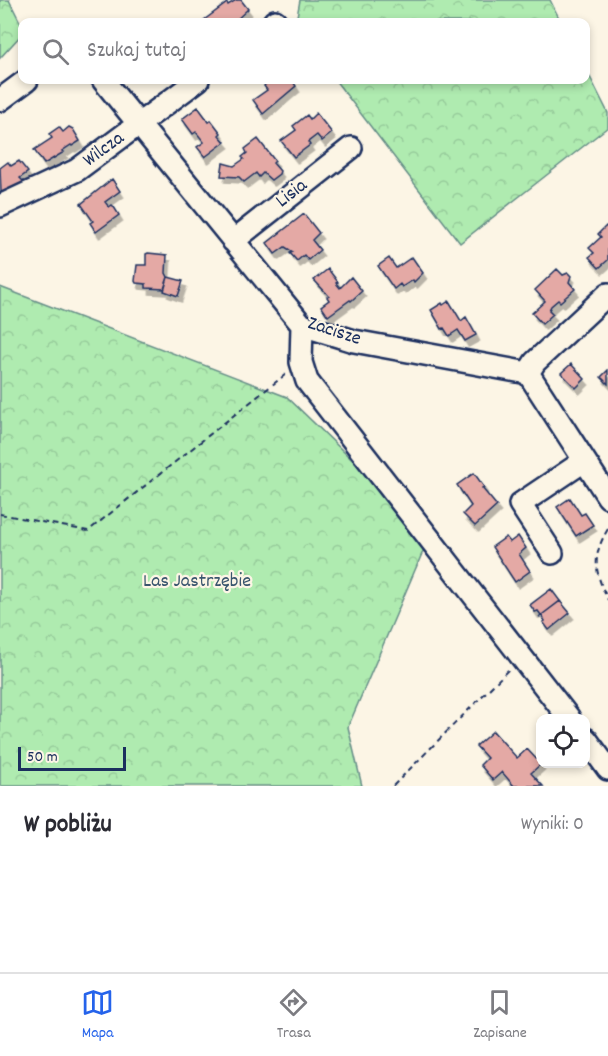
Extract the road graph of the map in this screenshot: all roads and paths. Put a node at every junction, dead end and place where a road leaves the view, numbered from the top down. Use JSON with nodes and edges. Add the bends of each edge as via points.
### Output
{"nodes":[{"id":1,"x":22,"y":84,"type":"edge"},
{"id":2,"x":107,"y":84,"type":"edge"},
{"id":3,"x":193,"y":84,"type":"edge"},
{"id":4,"x":0,"y":100,"type":"edge"},
{"id":5,"x":140,"y":123,"type":"junction"},
{"id":6,"x":351,"y":148,"type":"dead end"},
{"id":7,"x":0,"y":206,"type":"edge"},
{"id":8,"x":233,"y":241,"type":"junction"},
{"id":9,"x":608,"y":294,"type":"edge"},
{"id":10,"x":302,"y":325,"type":"junction"},
{"id":11,"x":302,"y":362,"type":"junction"},
{"id":12,"x":528,"y":372,"type":"junction"},
{"id":13,"x":584,"y":460,"type":"junction"},
{"id":14,"x":608,"y":497,"type":"edge"},
{"id":15,"x":0,"y":514,"type":"edge"},
{"id":16,"x":608,"y":529,"type":"edge"},
{"id":17,"x":552,"y":553,"type":"dead end"},
{"id":18,"x":608,"y":600,"type":"edge"},
{"id":19,"x":527,"y":663,"type":"junction"},
{"id":20,"x":567,"y":714,"type":"edge"},
{"id":21,"x":590,"y":746,"type":"edge"},
{"id":22,"x":608,"y":769,"type":"edge"},
{"id":23,"x":393,"y":786,"type":"edge"}],
"edges":[{"from":1,"to":4,"type":"street"},
{"from":2,"to":5,"type":"street","name":"Zacisze"},
{"from":3,"to":5,"type":"street","name":"Wilcza"},
{"from":5,"to":7,"type":"street","name":"Wilcza","via":[[77,170]]},
{"from":5,"to":8,"type":"street","name":"Zacisze"},
{"from":6,"to":8,"type":"street","name":"Lisia"},
{"from":8,"to":10,"type":"street","name":"Zacisze"},
{"from":9,"to":12,"type":"street"},
{"from":10,"to":11,"type":"street"},
{"from":10,"to":12,"type":"street","name":"Zacisze","via":[[354,341]]},
{"from":11,"to":15,"type":"path","via":[[88,531]]},
{"from":11,"to":19,"type":"street","via":[[307,381]]},
{"from":12,"to":13,"type":"street"},
{"from":13,"to":14,"type":"street"},
{"from":13,"to":17,"type":"street","via":[[520,504]]},
{"from":16,"to":18,"type":"path","via":[[597,554],[598,578]]},
{"from":19,"to":20,"type":"street"},
{"from":19,"to":23,"type":"path"},
{"from":21,"to":22,"type":"street"}]}
